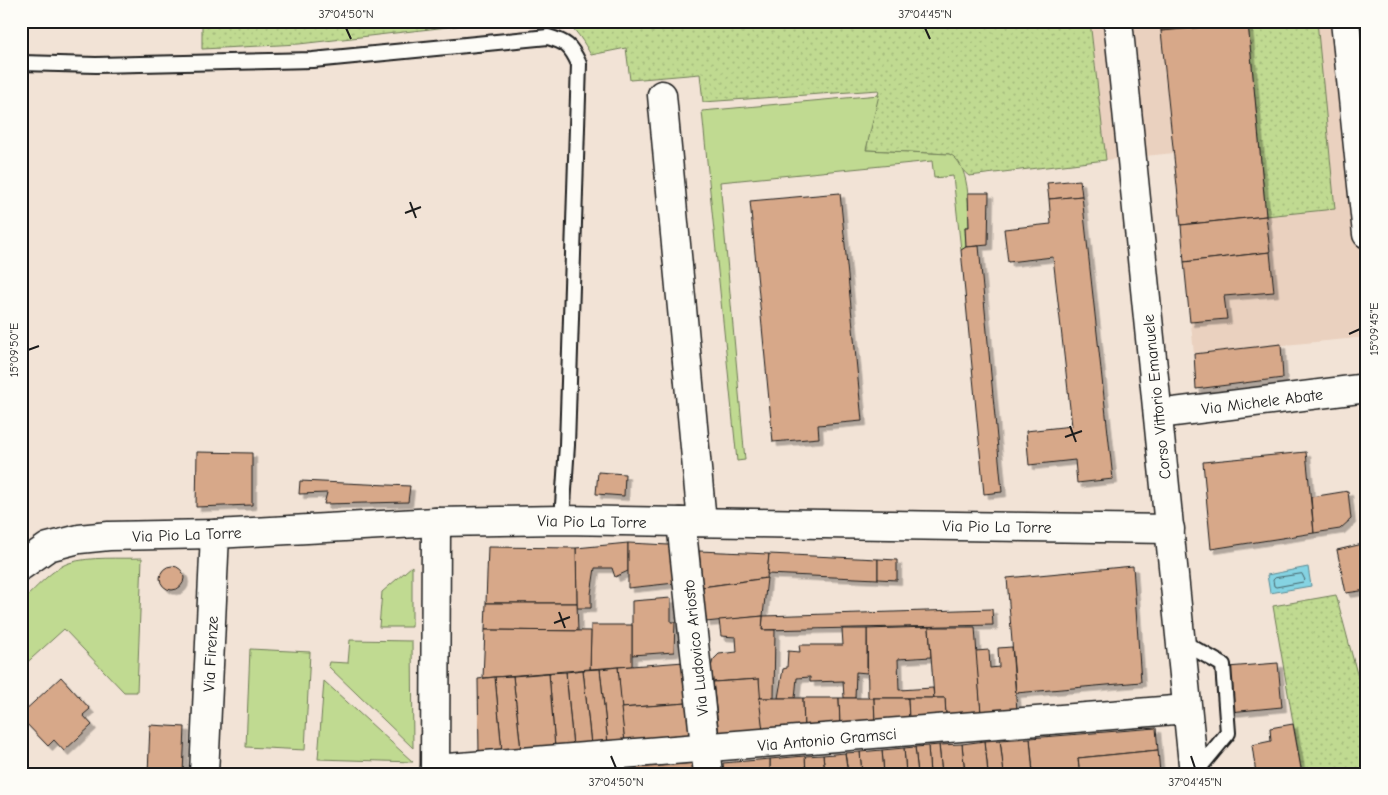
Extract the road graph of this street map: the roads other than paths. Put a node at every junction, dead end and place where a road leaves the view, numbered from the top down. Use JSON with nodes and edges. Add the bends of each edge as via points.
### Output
{"nodes":[{"id":1,"x":1118,"y":21,"type":"edge"},
{"id":2,"x":1344,"y":21,"type":"edge"},
{"id":3,"x":21,"y":63,"type":"edge"},
{"id":4,"x":662,"y":95,"type":"dead end"},
{"id":5,"x":1367,"y":234,"type":"edge"},
{"id":6,"x":1367,"y":388,"type":"edge"},
{"id":7,"x":1158,"y":414,"type":"junction"},
{"id":8,"x":562,"y":520,"type":"junction"},
{"id":9,"x":436,"y":522,"type":"junction"},
{"id":10,"x":692,"y":522,"type":"junction"},
{"id":11,"x":1170,"y":529,"type":"junction"},
{"id":12,"x":215,"y":534,"type":"junction"},
{"id":13,"x":21,"y":566,"type":"edge"},
{"id":14,"x":1181,"y":641,"type":"junction"},
{"id":15,"x":1187,"y":709,"type":"junction"},
{"id":16,"x":707,"y":761,"type":"edge"},
{"id":17,"x":435,"y":772,"type":"edge"},
{"id":18,"x":204,"y":774,"type":"edge"},
{"id":19,"x":1194,"y":774,"type":"edge"}],
"edges":[{"from":1,"to":7,"type":"street","name":"Corso Vittorio Emanuele"},
{"from":2,"to":5,"type":"street"},
{"from":3,"to":8,"type":"lane","via":[[96,65],[313,60],[548,37],[563,41],[573,51],[578,64]]},
{"from":4,"to":10,"type":"street","name":"Via Ludovico Ariosto"},
{"from":6,"to":7,"type":"street","name":"Via Michele Abate"},
{"from":7,"to":11,"type":"street","name":"Corso Vittorio Emanuele"},
{"from":8,"to":9,"type":"street","name":"Via Pio La Torre"},
{"from":8,"to":10,"type":"street","name":"Via Pio La Torre"},
{"from":9,"to":12,"type":"street","name":"Via Pio La Torre"},
{"from":9,"to":17,"type":"street"},
{"from":10,"to":11,"type":"street","name":"Via Pio La Torre"},
{"from":10,"to":16,"type":"street","name":"Via Ludovico Ariosto"},
{"from":11,"to":14,"type":"street","name":"Corso Vittorio Emanuele"},
{"from":12,"to":13,"type":"street","name":"Via Pio La Torre","via":[[79,539],[48,547]]},
{"from":12,"to":18,"type":"street","name":"Via Firenze"},
{"from":14,"to":15,"type":"street","name":"Corso Vittorio Emanuele"},
{"from":14,"to":19,"type":"lane","via":[[1223,665],[1228,733]]},
{"from":15,"to":16,"type":"street","name":"Via Antonio Gramsci"},
{"from":15,"to":19,"type":"street","name":"Corso Vittorio Emanuele"},
{"from":16,"to":17,"type":"street","name":"Via Antonio Gramsci","via":[[468,767]]}]}
